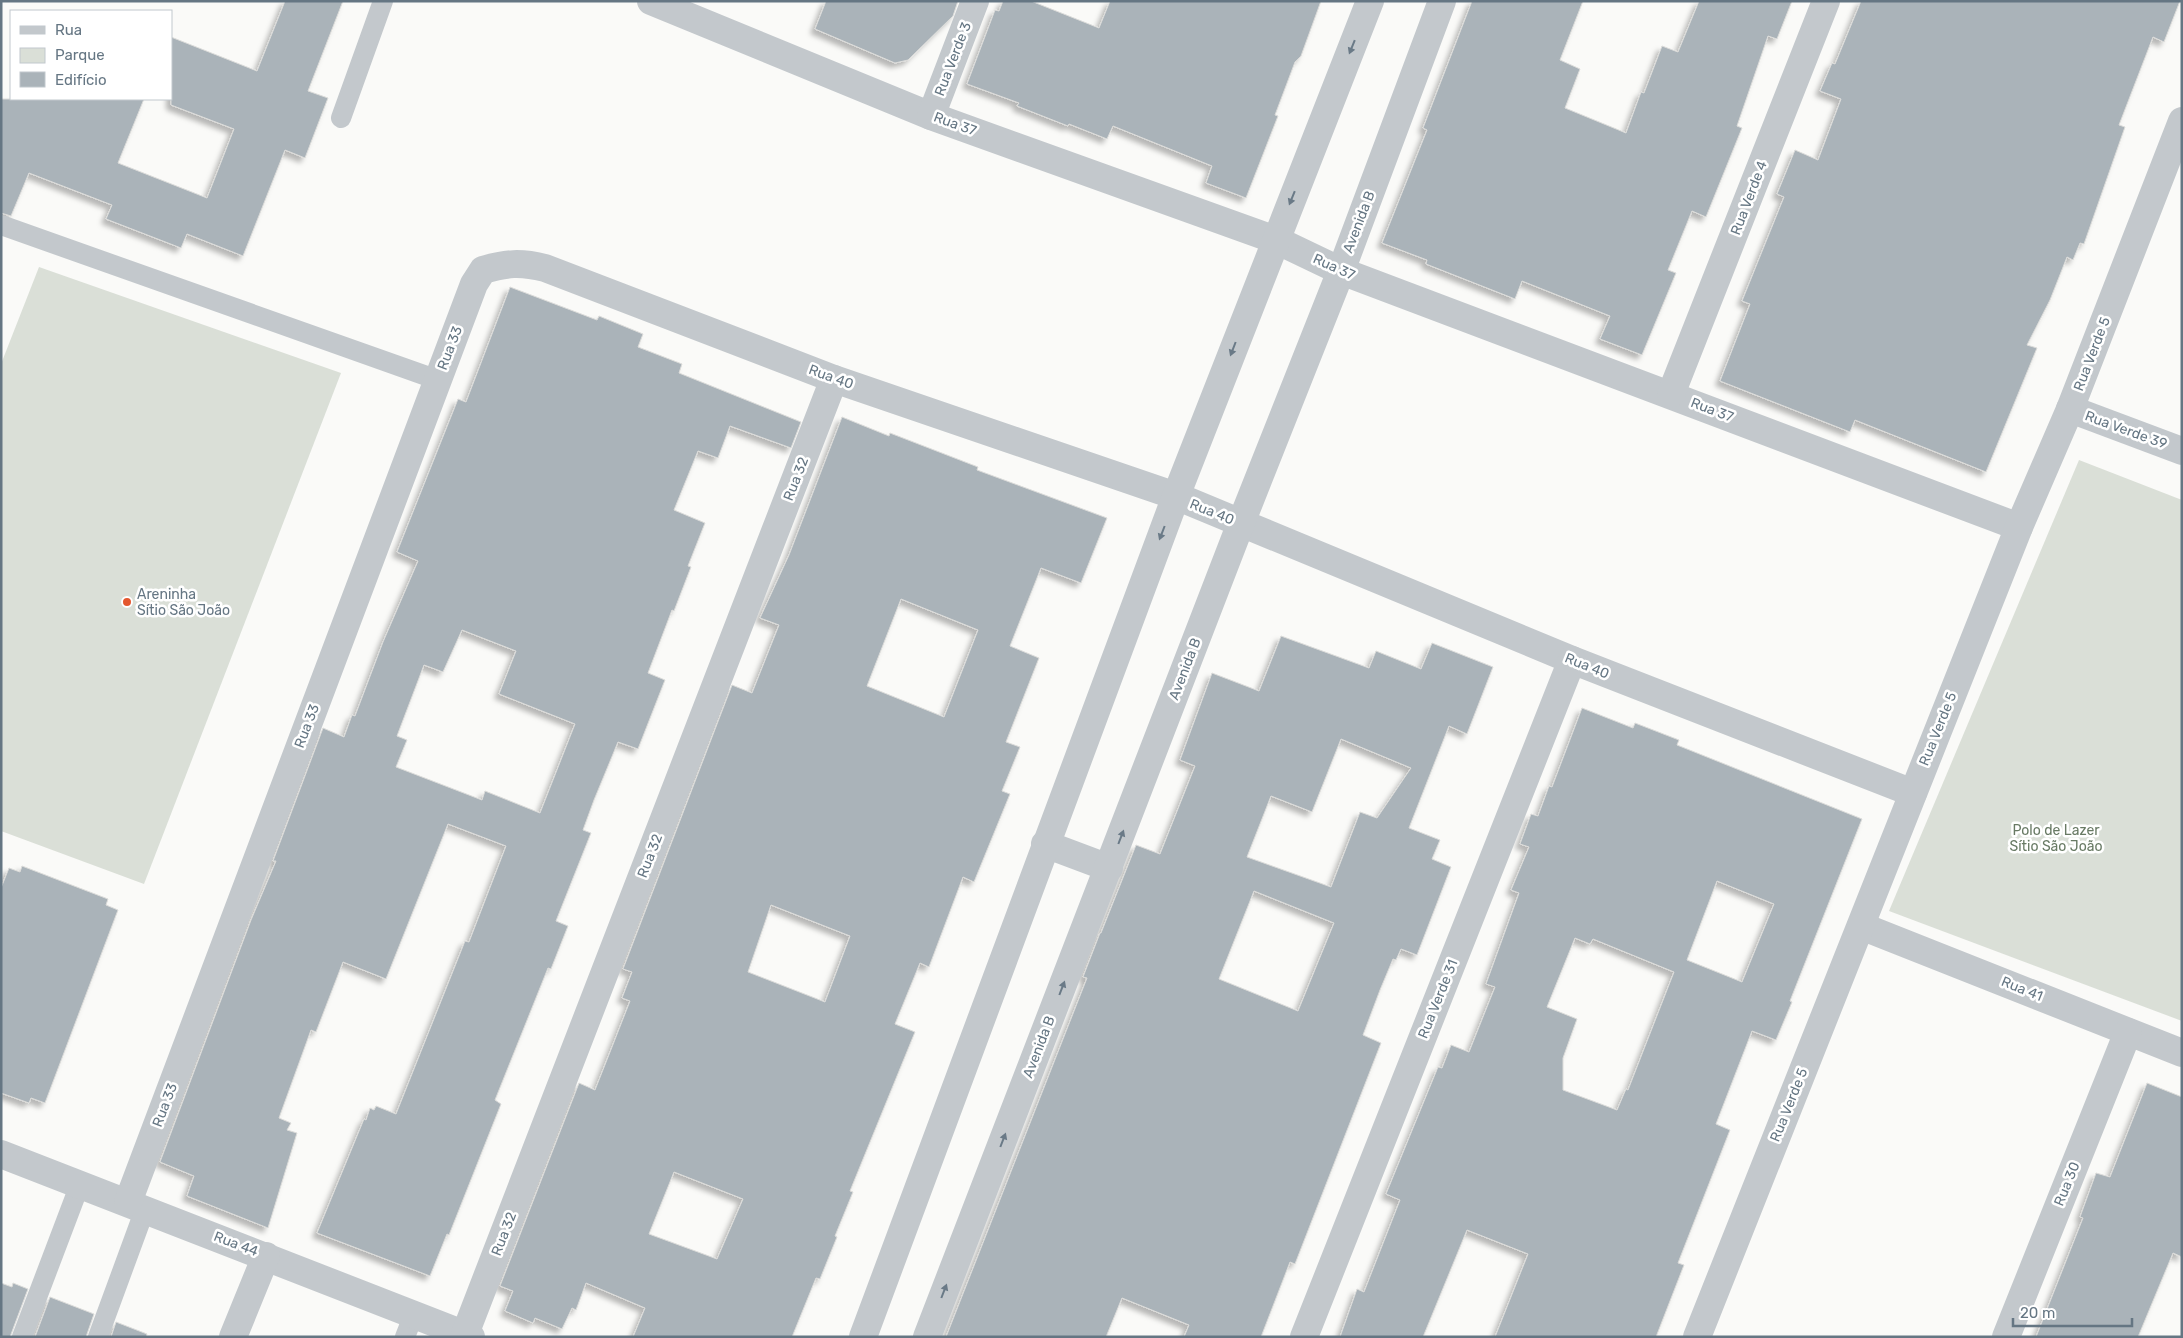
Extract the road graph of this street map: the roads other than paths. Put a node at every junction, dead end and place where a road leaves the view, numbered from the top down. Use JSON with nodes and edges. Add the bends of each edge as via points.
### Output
{"nodes":[{"id":1,"x":383,"y":1,"type":"edge"},
{"id":2,"x":650,"y":1,"type":"edge"},
{"id":3,"x":975,"y":1,"type":"edge"},
{"id":4,"x":1370,"y":1,"type":"edge"},
{"id":5,"x":1442,"y":1,"type":"edge"},
{"id":6,"x":1826,"y":1,"type":"edge"},
{"id":7,"x":931,"y":116,"type":"junction"},
{"id":8,"x":341,"y":118,"type":"dead end"},
{"id":9,"x":2182,"y":121,"type":"edge"},
{"id":10,"x":1,"y":225,"type":"edge"},
{"id":11,"x":1276,"y":240,"type":"junction"},
{"id":12,"x":501,"y":265,"type":"joint"},
{"id":13,"x":1341,"y":271,"type":"junction"},
{"id":14,"x":834,"y":378,"type":"junction"},
{"id":15,"x":438,"y":380,"type":"junction"},
{"id":16,"x":1671,"y":394,"type":"junction"},
{"id":17,"x":2070,"y":409,"type":"junction"},
{"id":18,"x":2182,"y":451,"type":"edge"},
{"id":19,"x":1176,"y":496,"type":"junction"},
{"id":20,"x":1241,"y":523,"type":"junction"},
{"id":21,"x":2019,"y":527,"type":"junction"},
{"id":22,"x":1572,"y":660,"type":"junction"},
{"id":23,"x":1913,"y":793,"type":"junction"},
{"id":24,"x":1046,"y":844,"type":"junction"},
{"id":25,"x":1109,"y":868,"type":"junction"},
{"id":26,"x":1862,"y":926,"type":"junction"},
{"id":27,"x":2128,"y":1032,"type":"junction"},
{"id":28,"x":2182,"y":1053,"type":"edge"},
{"id":29,"x":2,"y":1155,"type":"edge"},
{"id":30,"x":80,"y":1184,"type":"junction"},
{"id":31,"x":137,"y":1205,"type":"junction"},
{"id":32,"x":266,"y":1256,"type":"junction"},
{"id":33,"x":409,"y":1325,"type":"edge"},
{"id":34,"x":468,"y":1336,"type":"edge"},
{"id":35,"x":22,"y":1337,"type":"edge"},
{"id":36,"x":98,"y":1337,"type":"edge"},
{"id":37,"x":233,"y":1337,"type":"edge"},
{"id":38,"x":863,"y":1337,"type":"edge"},
{"id":39,"x":927,"y":1337,"type":"edge"},
{"id":40,"x":1304,"y":1337,"type":"edge"},
{"id":41,"x":1696,"y":1337,"type":"edge"},
{"id":42,"x":2006,"y":1337,"type":"edge"}],
"edges":[{"from":1,"to":8,"type":"lane"},
{"from":2,"to":7,"type":"street","name":"Rua 37"},
{"from":3,"to":7,"type":"street","name":"Rua Verde 3"},
{"from":4,"to":11,"type":"street","one_way":true},
{"from":5,"to":13,"type":"street","name":"Avenida B"},
{"from":6,"to":16,"type":"street","name":"Rua Verde 4"},
{"from":7,"to":11,"type":"street","name":"Rua 37"},
{"from":9,"to":17,"type":"street","name":"Rua Verde 5"},
{"from":10,"to":15,"type":"lane"},
{"from":11,"to":13,"type":"street","name":"Rua 37"},
{"from":11,"to":19,"type":"street","one_way":true},
{"from":12,"to":14,"type":"street","name":"Rua 40","via":[[524,263],[545,268]]},
{"from":12,"to":15,"type":"street","name":"Rua 33","via":[[483,270],[474,284]]},
{"from":13,"to":16,"type":"street","name":"Rua 37"},
{"from":13,"to":20,"type":"street","name":"Avenida B"},
{"from":14,"to":19,"type":"street","name":"Rua 40"},
{"from":14,"to":34,"type":"street","name":"Rua 32"},
{"from":15,"to":31,"type":"street","name":"Rua 33"},
{"from":16,"to":21,"type":"street","name":"Rua 37"},
{"from":17,"to":18,"type":"street","name":"Rua Verde 39"},
{"from":17,"to":21,"type":"street","name":"Rua Verde 5"},
{"from":19,"to":20,"type":"street","name":"Rua 40"},
{"from":19,"to":24,"type":"street","one_way":true},
{"from":20,"to":22,"type":"street","name":"Rua 40"},
{"from":25,"to":20,"type":"street","name":"Avenida B","one_way":true},
{"from":21,"to":23,"type":"street","name":"Rua Verde 5"},
{"from":22,"to":23,"type":"street","name":"Rua 40"},
{"from":22,"to":40,"type":"street","name":"Rua Verde 31"},
{"from":23,"to":26,"type":"street","name":"Rua Verde 5"},
{"from":24,"to":25,"type":"street"},
{"from":24,"to":38,"type":"street"},
{"from":39,"to":25,"type":"street","name":"Avenida B","one_way":true},
{"from":26,"to":27,"type":"street","name":"Rua 41"},
{"from":26,"to":41,"type":"street","name":"Rua Verde 5"},
{"from":27,"to":28,"type":"street","name":"Rua 41"},
{"from":27,"to":42,"type":"street","name":"Rua 30"},
{"from":29,"to":30,"type":"street","name":"Rua 44"},
{"from":30,"to":31,"type":"street","name":"Rua 44"},
{"from":30,"to":35,"type":"lane"},
{"from":31,"to":32,"type":"street","name":"Rua 44"},
{"from":31,"to":36,"type":"lane"},
{"from":32,"to":33,"type":"street","name":"Rua 44"},
{"from":32,"to":37,"type":"street"},
{"from":33,"to":34,"type":"street","name":"Rua 44"}]}
